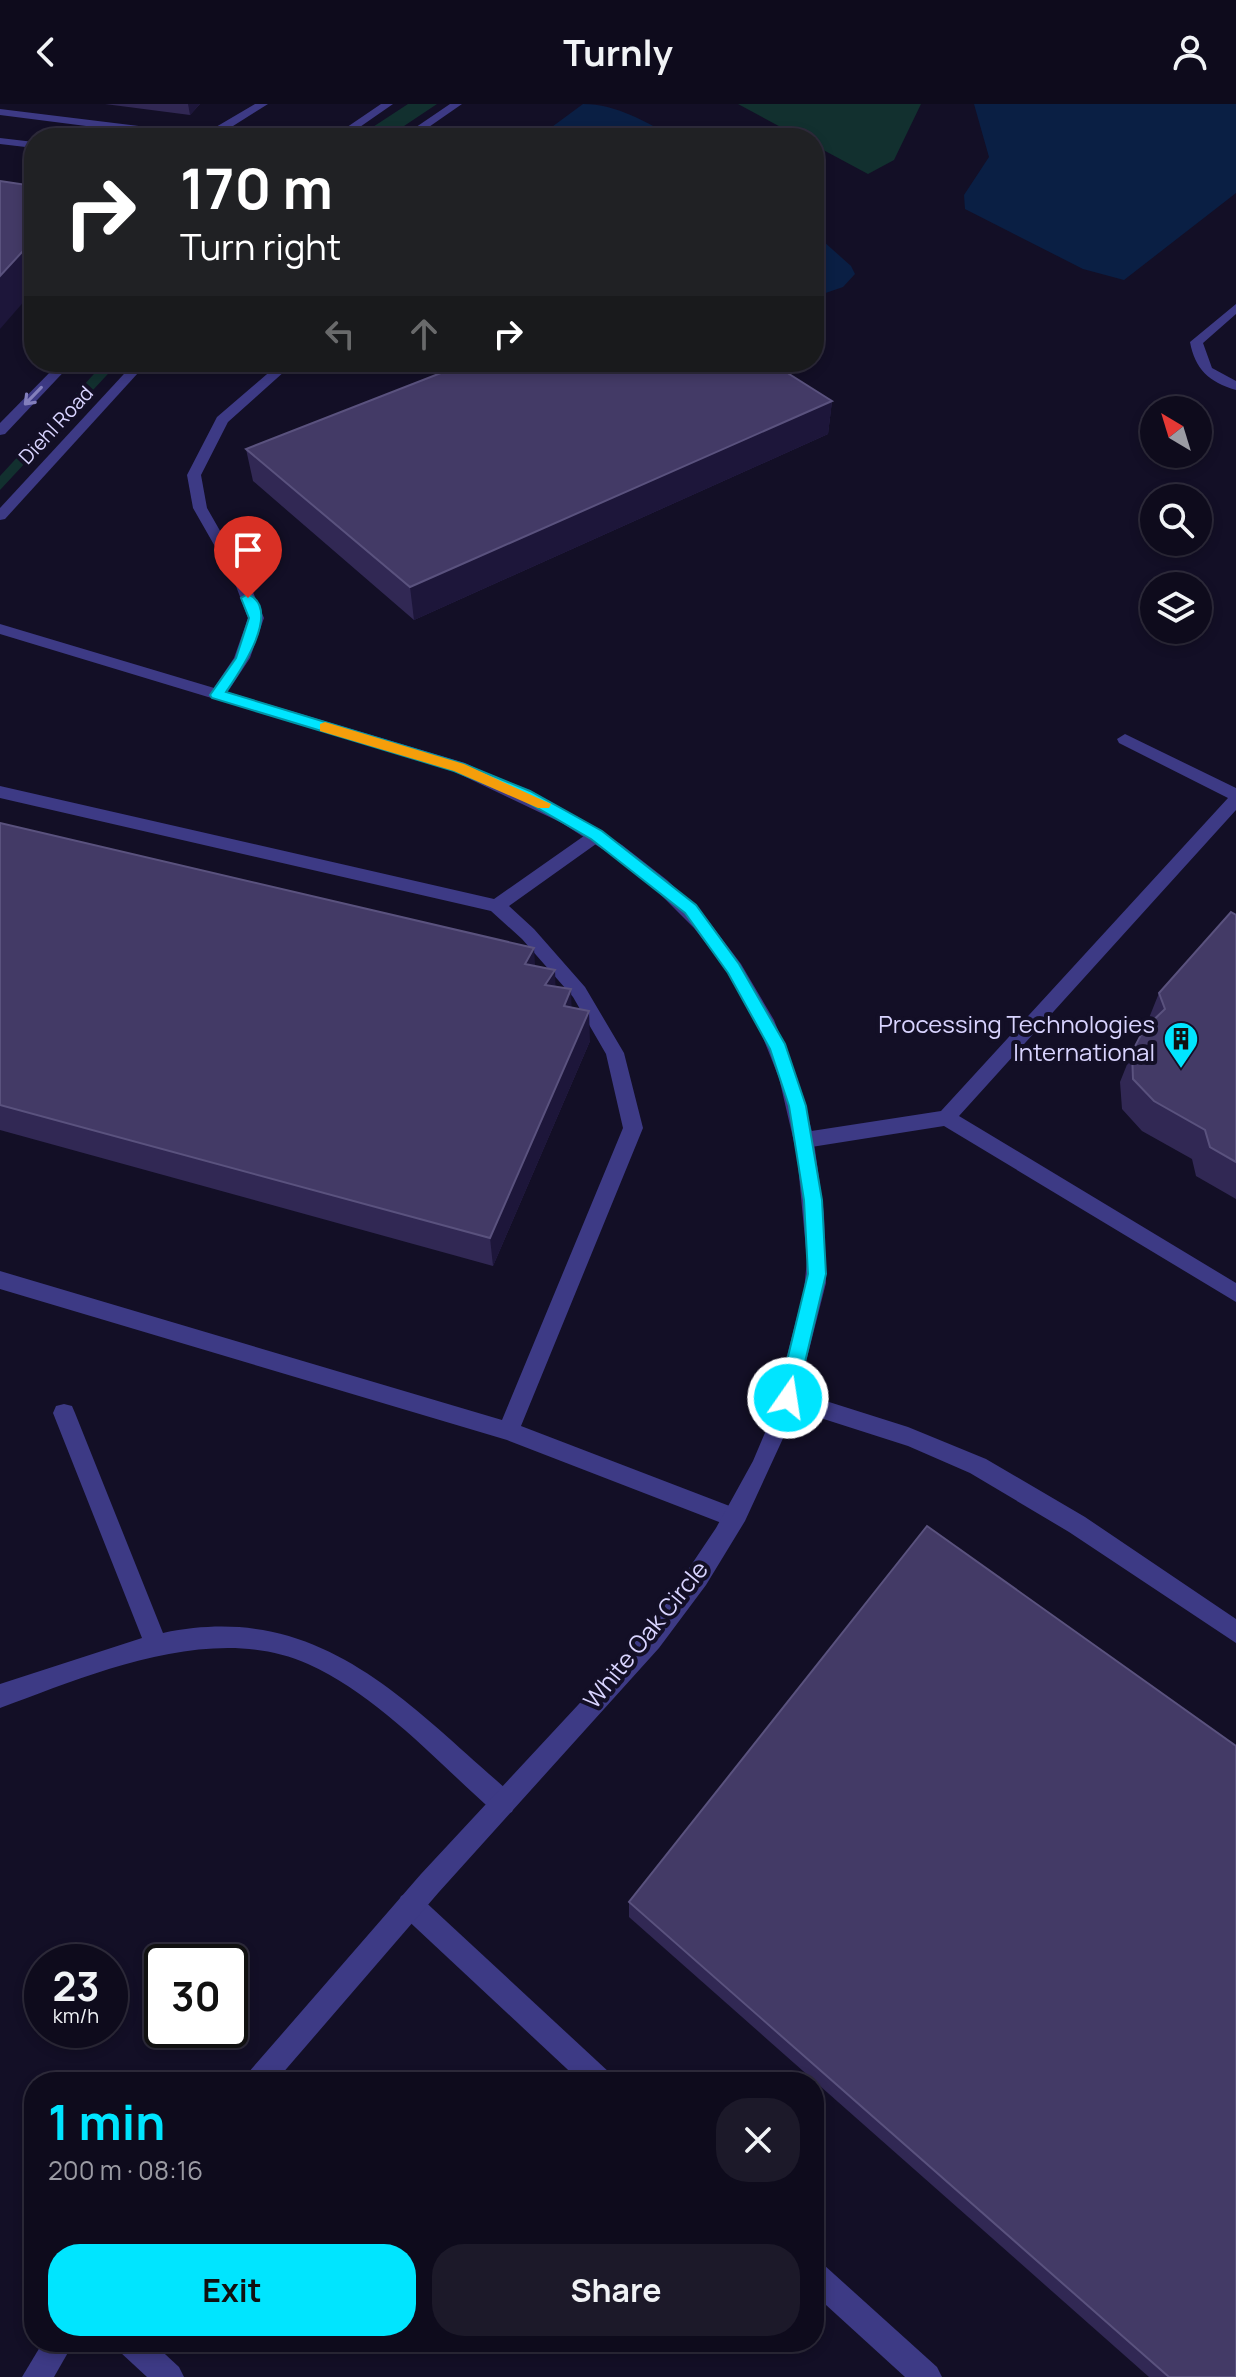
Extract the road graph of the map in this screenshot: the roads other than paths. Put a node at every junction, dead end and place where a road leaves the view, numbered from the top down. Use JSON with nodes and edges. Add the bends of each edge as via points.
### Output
{"nodes":[{"id":1,"x":263,"y":104,"type":"edge"},
{"id":2,"x":388,"y":104,"type":"edge"},
{"id":3,"x":457,"y":104,"type":"edge"},
{"id":4,"x":0,"y":112,"type":"edge"},
{"id":5,"x":127,"y":128,"type":"edge"},
{"id":6,"x":223,"y":128,"type":"edge"},
{"id":7,"x":352,"y":128,"type":"edge"},
{"id":8,"x":421,"y":128,"type":"edge"},
{"id":9,"x":0,"y":141,"type":"edge"},
{"id":10,"x":24,"y":144,"type":"edge"},
{"id":11,"x":1236,"y":308,"type":"edge"},
{"id":12,"x":57,"y":372,"type":"edge"},
{"id":13,"x":133,"y":372,"type":"edge"},
{"id":14,"x":277,"y":372,"type":"edge"},
{"id":15,"x":1236,"y":386,"type":"edge"},
{"id":16,"x":0,"y":431,"type":"edge"},
{"id":17,"x":0,"y":516,"type":"edge"},
{"id":18,"x":0,"y":629,"type":"edge"},
{"id":19,"x":217,"y":695,"type":"junction"},
{"id":20,"x":1125,"y":739,"type":"dead end"},
{"id":21,"x":0,"y":792,"type":"edge"},
{"id":22,"x":1236,"y":797,"type":"edge"},
{"id":23,"x":597,"y":835,"type":"junction"},
{"id":24,"x":497,"y":906,"type":"junction"},
{"id":25,"x":946,"y":1118,"type":"junction"},
{"id":26,"x":805,"y":1140,"type":"junction"},
{"id":27,"x":0,"y":1280,"type":"edge"},
{"id":28,"x":1236,"y":1293,"type":"edge"},
{"id":29,"x":788,"y":1398,"type":"junction"},
{"id":30,"x":64,"y":1413,"type":"dead end"},
{"id":31,"x":508,"y":1431,"type":"junction"},
{"id":32,"x":732,"y":1517,"type":"junction"},
{"id":33,"x":1236,"y":1632,"type":"edge"},
{"id":34,"x":156,"y":1645,"type":"junction"},
{"id":35,"x":0,"y":1696,"type":"edge"},
{"id":36,"x":503,"y":1803,"type":"junction"},
{"id":37,"x":410,"y":1905,"type":"junction"},
{"id":38,"x":266,"y":2072,"type":"edge"},
{"id":39,"x":590,"y":2072,"type":"edge"},
{"id":40,"x":824,"y":2284,"type":"edge"},
{"id":41,"x":53,"y":2352,"type":"edge"},
{"id":42,"x":141,"y":2352,"type":"edge"},
{"id":43,"x":37,"y":2377,"type":"edge"},
{"id":44,"x":169,"y":2377,"type":"edge"},
{"id":45,"x":927,"y":2377,"type":"edge"}],
"edges":[{"from":1,"to":6,"type":"street"},
{"from":2,"to":7,"type":"street"},
{"from":3,"to":8,"type":"street"},
{"from":4,"to":5,"type":"street"},
{"from":9,"to":10,"type":"street"},
{"from":11,"to":15,"type":"street","via":[[1196,342],[1200,363],[1219,380]]},
{"from":12,"to":16,"type":"street","name":"Diehl Road","one_way":true},
{"from":13,"to":17,"type":"street","name":"Diehl Road"},
{"from":14,"to":19,"type":"street","via":[[222,420],[194,475],[200,508],[256,618],[242,658]]},
{"from":18,"to":19,"type":"street","name":"White Oak Circle"},
{"from":19,"to":23,"type":"street","name":"White Oak Circle","via":[[459,767],[525,794]]},
{"from":20,"to":22,"type":"street"},
{"from":21,"to":24,"type":"street"},
{"from":22,"to":25,"type":"street"},
{"from":23,"to":24,"type":"street"},
{"from":23,"to":26,"type":"street","name":"White Oak Circle","via":[[690,909],[734,968],[779,1049]]},
{"from":24,"to":31,"type":"street","via":[[579,992],[615,1053],[633,1128]]},
{"from":25,"to":26,"type":"street"},
{"from":25,"to":28,"type":"street"},
{"from":26,"to":29,"type":"street","name":"White Oak Circle","via":[[817,1274]]},
{"from":27,"to":31,"type":"street"},
{"from":29,"to":32,"type":"street","name":"White Oak Circle","via":[[770,1447]]},
{"from":29,"to":33,"type":"street","via":[[977,1465]]},
{"from":30,"to":34,"type":"street"},
{"from":31,"to":32,"type":"street"},
{"from":32,"to":36,"type":"street","name":"White Oak Circle","via":[[698,1577],[644,1646]]},
{"from":34,"to":35,"type":"street"},
{"from":34,"to":36,"type":"street","via":[[240,1635],[295,1646],[352,1675]]},
{"from":36,"to":37,"type":"street","name":"White Oak Circle"},
{"from":37,"to":38,"type":"street","name":"White Oak Circle"},
{"from":37,"to":39,"type":"street"},
{"from":40,"to":45,"type":"street"},
{"from":41,"to":43,"type":"street"},
{"from":42,"to":44,"type":"street"}]}
